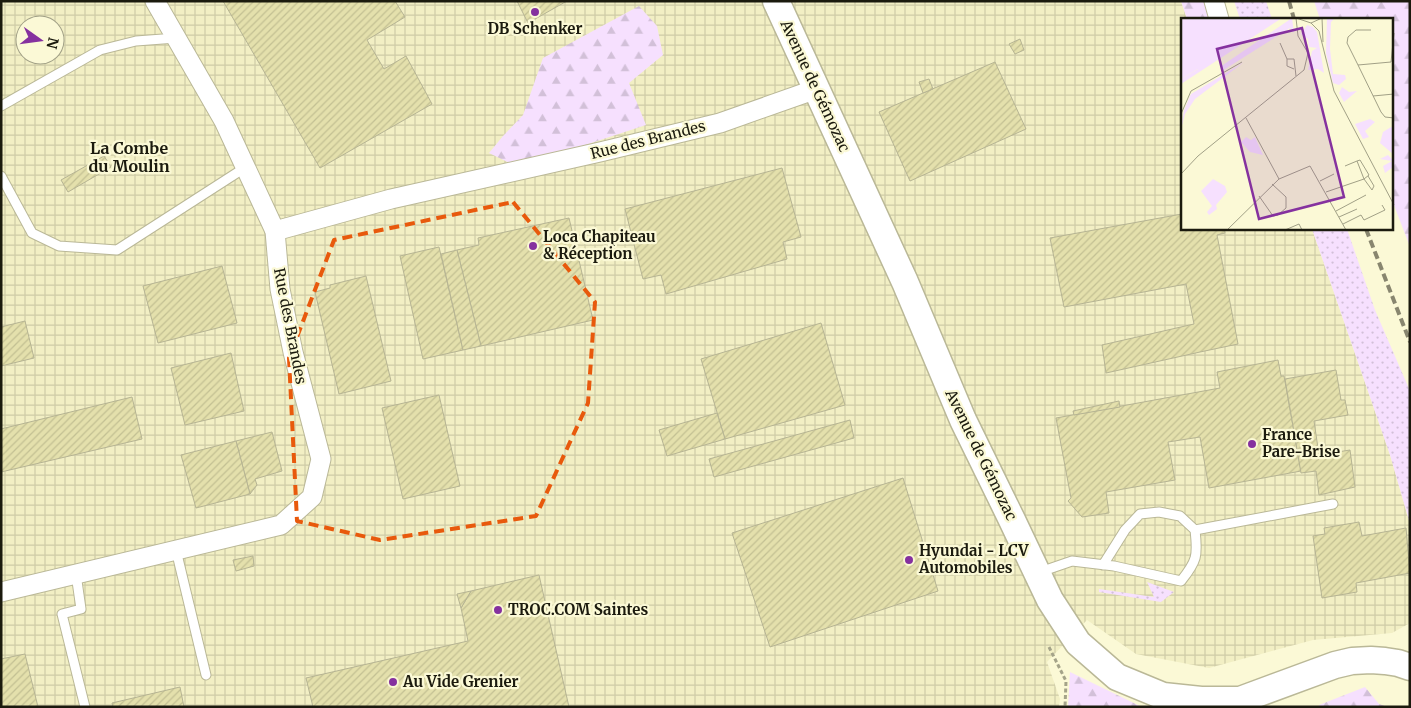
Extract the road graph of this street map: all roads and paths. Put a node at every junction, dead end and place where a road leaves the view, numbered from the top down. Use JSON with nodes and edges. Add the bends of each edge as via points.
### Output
{"nodes":[{"id":1,"x":155,"y":1,"type":"edge"},
{"id":2,"x":776,"y":1,"type":"edge"},
{"id":3,"x":1214,"y":1,"type":"edge"},
{"id":4,"x":1219,"y":18,"type":"edge"},
{"id":5,"x":176,"y":38,"type":"junction"},
{"id":6,"x":816,"y":88,"type":"junction"},
{"id":7,"x":1,"y":106,"type":"edge"},
{"id":8,"x":246,"y":167,"type":"junction"},
{"id":9,"x":1,"y":176,"type":"edge"},
{"id":10,"x":275,"y":231,"type":"junction"},
{"id":11,"x":1333,"y":504,"type":"dead end"},
{"id":12,"x":1195,"y":530,"type":"junction"},
{"id":13,"x":176,"y":550,"type":"junction"},
{"id":14,"x":1103,"y":565,"type":"junction"},
{"id":15,"x":1038,"y":573,"type":"junction"},
{"id":16,"x":76,"y":574,"type":"junction"},
{"id":17,"x":1,"y":592,"type":"edge"},
{"id":18,"x":1371,"y":660,"type":"junction"},
{"id":19,"x":1410,"y":667,"type":"edge"},
{"id":20,"x":206,"y":675,"type":"dead end"},
{"id":21,"x":1410,"y":680,"type":"edge"},
{"id":22,"x":85,"y":707,"type":"edge"}],
"edges":[{"from":1,"to":5,"type":"street"},
{"from":2,"to":6,"type":"main road","name":"Avenue de Gémozac"},
{"from":3,"to":4,"type":"street"},
{"from":5,"to":7,"type":"lane","via":[[136,41],[100,50]]},
{"from":5,"to":8,"type":"street","via":[[224,121]]},
{"from":6,"to":10,"type":"street","name":"Rue des Brandes","via":[[720,123],[391,199]]},
{"from":6,"to":15,"type":"main road","name":"Avenue de Gémozac","via":[[905,282],[963,420]]},
{"from":8,"to":9,"type":"lane","via":[[117,250],[59,246],[32,233]]},
{"from":8,"to":10,"type":"street"},
{"from":10,"to":13,"type":"street","name":"Rue des Brandes","via":[[280,289],[321,459],[312,497],[281,525]]},
{"from":11,"to":12,"type":"lane"},
{"from":12,"to":14,"type":"lane","via":[[1180,516],[1158,512],[1140,514],[1125,530]]},
{"from":12,"to":14,"type":"lane","via":[[1197,550],[1193,566],[1181,581]]},
{"from":13,"to":16,"type":"street","name":"Rue des Brandes"},
{"from":13,"to":20,"type":"lane"},
{"from":14,"to":15,"type":"lane","via":[[1072,561]]},
{"from":15,"to":18,"type":"main road","name":"Avenue de Gémozac","via":[[1050,600],[1078,642],[1117,678],[1163,696],[1240,700],[1335,665]]},
{"from":16,"to":17,"type":"street","name":"Rue des Brandes"},
{"from":16,"to":22,"type":"lane","via":[[82,609],[62,614]]},
{"from":18,"to":19,"type":"main road","name":"Avenue de Gémozac"},
{"from":18,"to":21,"type":"main road"}]}
